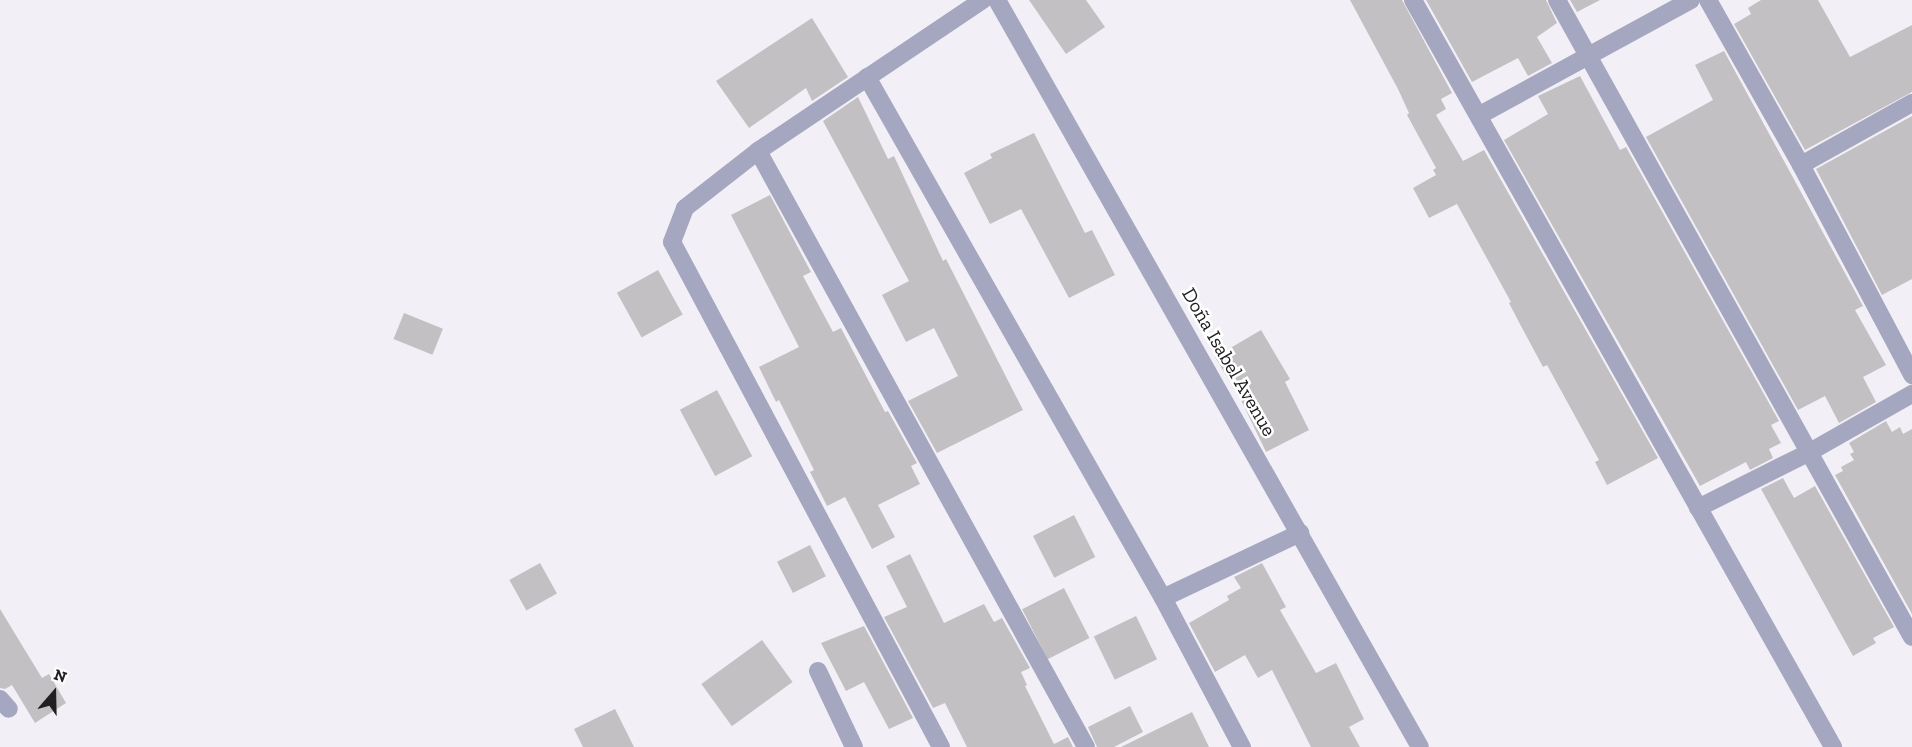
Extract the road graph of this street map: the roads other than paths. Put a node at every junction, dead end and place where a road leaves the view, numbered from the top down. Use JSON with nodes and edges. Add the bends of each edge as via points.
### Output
{"nodes":[{"id":1,"x":983,"y":0,"type":"edge"},
{"id":2,"x":997,"y":0,"type":"edge"},
{"id":3,"x":1413,"y":0,"type":"edge"},
{"id":4,"x":1557,"y":0,"type":"edge"},
{"id":5,"x":1691,"y":0,"type":"edge"},
{"id":6,"x":1708,"y":0,"type":"edge"},
{"id":7,"x":1588,"y":54,"type":"junction"},
{"id":8,"x":867,"y":77,"type":"junction"},
{"id":9,"x":1912,"y":103,"type":"edge"},
{"id":10,"x":1480,"y":115,"type":"junction"},
{"id":11,"x":758,"y":151,"type":"junction"},
{"id":12,"x":1801,"y":165,"type":"junction"},
{"id":13,"x":1912,"y":375,"type":"edge"},
{"id":14,"x":1912,"y":394,"type":"edge"},
{"id":15,"x":1808,"y":453,"type":"junction"},
{"id":16,"x":1698,"y":508,"type":"junction"},
{"id":17,"x":1300,"y":533,"type":"junction"},
{"id":18,"x":1163,"y":598,"type":"junction"},
{"id":19,"x":1912,"y":637,"type":"edge"},
{"id":20,"x":818,"y":671,"type":"dead end"},
{"id":21,"x":935,"y":745,"type":"edge"},
{"id":22,"x":854,"y":747,"type":"edge"},
{"id":23,"x":1086,"y":747,"type":"edge"},
{"id":24,"x":1242,"y":747,"type":"edge"},
{"id":25,"x":1420,"y":747,"type":"edge"},
{"id":26,"x":1833,"y":747,"type":"edge"}],
"edges":[{"from":1,"to":8,"type":"street"},
{"from":2,"to":17,"type":"street","name":"Doña Isabel Avenue"},
{"from":3,"to":10,"type":"street"},
{"from":4,"to":7,"type":"street"},
{"from":5,"to":7,"type":"street"},
{"from":6,"to":12,"type":"street"},
{"from":7,"to":10,"type":"street"},
{"from":7,"to":15,"type":"street"},
{"from":8,"to":11,"type":"street"},
{"from":8,"to":18,"type":"street"},
{"from":9,"to":12,"type":"street"},
{"from":10,"to":16,"type":"street"},
{"from":11,"to":21,"type":"street","via":[[685,208],[672,242]]},
{"from":11,"to":23,"type":"street"},
{"from":12,"to":13,"type":"street"},
{"from":14,"to":15,"type":"street"},
{"from":15,"to":16,"type":"street"},
{"from":15,"to":19,"type":"street"},
{"from":16,"to":26,"type":"street"},
{"from":17,"to":18,"type":"street"},
{"from":17,"to":25,"type":"street","name":"Doña Isabel Avenue"},
{"from":18,"to":24,"type":"street"},
{"from":20,"to":22,"type":"street"}]}
